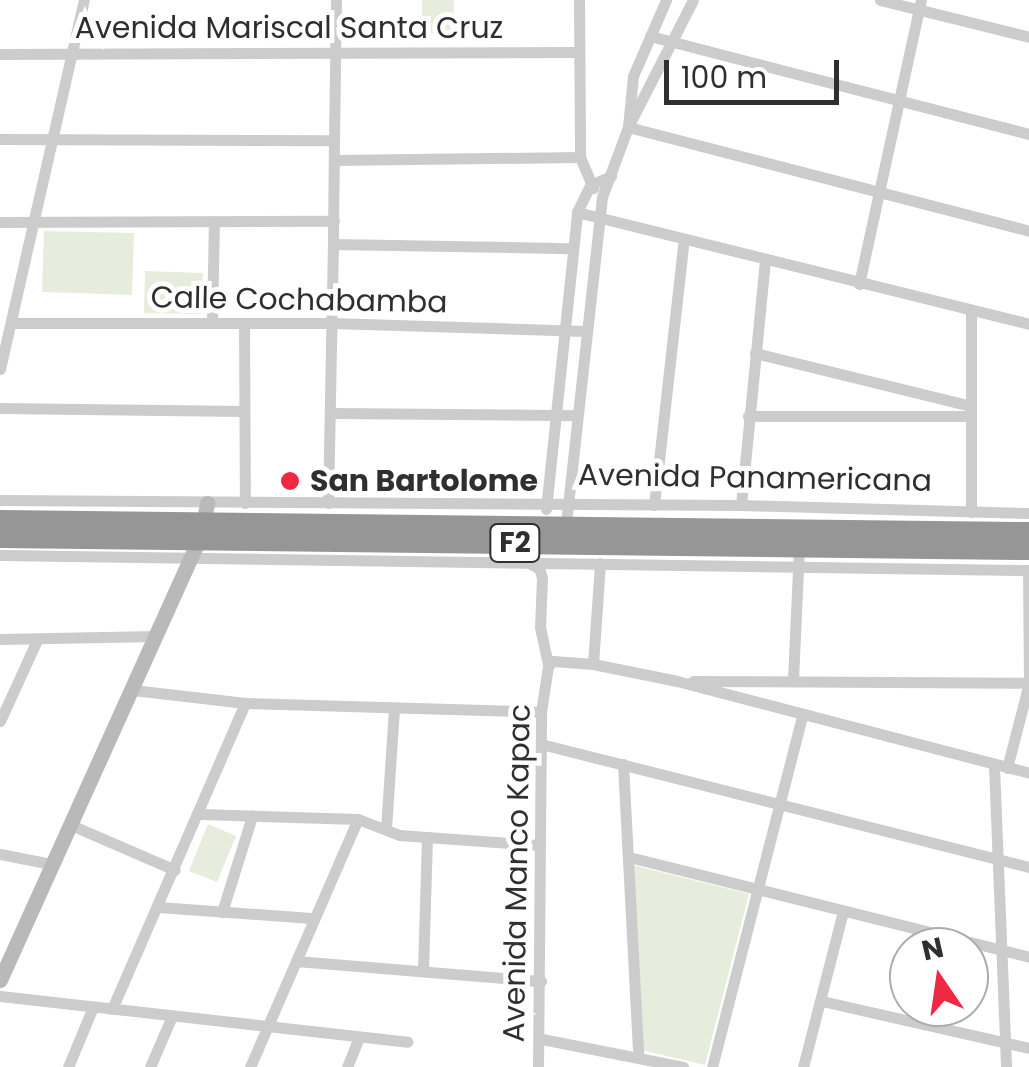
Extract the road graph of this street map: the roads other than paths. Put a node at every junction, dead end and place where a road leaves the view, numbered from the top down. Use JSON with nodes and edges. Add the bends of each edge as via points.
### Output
{"nodes":[{"id":1,"x":84,"y":0,"type":"edge"},
{"id":2,"x":336,"y":0,"type":"edge"},
{"id":3,"x":578,"y":0,"type":"edge"},
{"id":4,"x":666,"y":0,"type":"edge"},
{"id":5,"x":693,"y":0,"type":"edge"},
{"id":6,"x":880,"y":0,"type":"edge"},
{"id":7,"x":920,"y":5,"type":"edge"},
{"id":8,"x":650,"y":36,"type":"junction"},
{"id":9,"x":1029,"y":37,"type":"edge"},
{"id":10,"x":673,"y":42,"type":"junction"},
{"id":11,"x":335,"y":50,"type":"junction"},
{"id":12,"x":579,"y":52,"type":"junction"},
{"id":13,"x":0,"y":54,"type":"edge"},
{"id":14,"x":72,"y":54,"type":"junction"},
{"id":15,"x":897,"y":101,"type":"junction"},
{"id":16,"x":628,"y":127,"type":"junction"},
{"id":17,"x":1029,"y":134,"type":"edge"},
{"id":18,"x":0,"y":139,"type":"edge"},
{"id":19,"x":54,"y":140,"type":"junction"},
{"id":20,"x":334,"y":140,"type":"junction"},
{"id":21,"x":580,"y":157,"type":"junction"},
{"id":22,"x":334,"y":160,"type":"junction"},
{"id":23,"x":611,"y":176,"type":"junction"},
{"id":24,"x":590,"y":185,"type":"junction"},
{"id":25,"x":879,"y":194,"type":"junction"},
{"id":26,"x":602,"y":197,"type":"junction"},
{"id":27,"x":577,"y":212,"type":"junction"},
{"id":28,"x":598,"y":217,"type":"junction"},
{"id":29,"x":214,"y":221,"type":"junction"},
{"id":30,"x":334,"y":221,"type":"junction"},
{"id":31,"x":0,"y":222,"type":"edge"},
{"id":32,"x":32,"y":222,"type":"junction"},
{"id":33,"x":1029,"y":231,"type":"edge"},
{"id":34,"x":684,"y":240,"type":"junction"},
{"id":35,"x":333,"y":244,"type":"junction"},
{"id":36,"x":571,"y":248,"type":"junction"},
{"id":37,"x":765,"y":261,"type":"junction"},
{"id":38,"x":859,"y":284,"type":"junction"},
{"id":39,"x":971,"y":310,"type":"junction"},
{"id":40,"x":11,"y":323,"type":"junction"},
{"id":41,"x":212,"y":323,"type":"junction"},
{"id":42,"x":244,"y":324,"type":"junction"},
{"id":43,"x":332,"y":324,"type":"junction"},
{"id":44,"x":1029,"y":324,"type":"edge"},
{"id":45,"x":563,"y":329,"type":"junction"},
{"id":46,"x":586,"y":331,"type":"junction"},
{"id":47,"x":755,"y":354,"type":"junction"},
{"id":48,"x":0,"y":368,"type":"edge"},
{"id":49,"x":0,"y":408,"type":"edge"},
{"id":50,"x":971,"y":411,"type":"junction"},
{"id":51,"x":244,"y":412,"type":"junction"},
{"id":52,"x":332,"y":412,"type":"junction"},
{"id":53,"x":554,"y":415,"type":"junction"},
{"id":54,"x":577,"y":415,"type":"junction"},
{"id":55,"x":748,"y":416,"type":"junction"},
{"id":56,"x":0,"y":500,"type":"edge"},
{"id":57,"x":328,"y":502,"type":"junction"},
{"id":58,"x":245,"y":503,"type":"junction"},
{"id":59,"x":654,"y":505,"type":"junction"},
{"id":60,"x":741,"y":505,"type":"junction"},
{"id":61,"x":971,"y":512,"type":"junction"},
{"id":62,"x":1029,"y":513,"type":"edge"},
{"id":63,"x":0,"y":520,"type":"edge"},
{"id":64,"x":544,"y":525,"type":"junction"},
{"id":65,"x":566,"y":526,"type":"junction"},
{"id":66,"x":200,"y":531,"type":"junction"},
{"id":67,"x":1029,"y":532,"type":"edge"},
{"id":68,"x":0,"y":538,"type":"edge"},
{"id":69,"x":1029,"y":550,"type":"edge"},
{"id":70,"x":0,"y":556,"type":"edge"},
{"id":71,"x":601,"y":556,"type":"junction"},
{"id":72,"x":799,"y":558,"type":"junction"},
{"id":73,"x":528,"y":564,"type":"junction"},
{"id":74,"x":1029,"y":570,"type":"edge"},
{"id":75,"x":156,"y":636,"type":"junction"},
{"id":76,"x":0,"y":639,"type":"edge"},
{"id":77,"x":37,"y":640,"type":"junction"},
{"id":78,"x":593,"y":664,"type":"junction"},
{"id":79,"x":548,"y":666,"type":"junction"},
{"id":80,"x":793,"y":680,"type":"junction"},
{"id":81,"x":677,"y":681,"type":"junction"},
{"id":82,"x":1029,"y":683,"type":"edge"},
{"id":83,"x":133,"y":690,"type":"junction"},
{"id":84,"x":245,"y":703,"type":"junction"},
{"id":85,"x":394,"y":708,"type":"junction"},
{"id":86,"x":541,"y":712,"type":"junction"},
{"id":87,"x":802,"y":716,"type":"junction"},
{"id":88,"x":0,"y":721,"type":"edge"},
{"id":89,"x":541,"y":744,"type":"junction"},
{"id":90,"x":622,"y":764,"type":"junction"},
{"id":91,"x":1001,"y":767,"type":"junction"},
{"id":92,"x":1029,"y":774,"type":"edge"},
{"id":93,"x":780,"y":804,"type":"junction"},
{"id":94,"x":200,"y":814,"type":"junction"},
{"id":95,"x":252,"y":816,"type":"junction"},
{"id":96,"x":358,"y":819,"type":"junction"},
{"id":97,"x":71,"y":825,"type":"junction"},
{"id":98,"x":386,"y":829,"type":"junction"},
{"id":99,"x":427,"y":838,"type":"junction"},
{"id":100,"x":538,"y":845,"type":"junction"},
{"id":101,"x":0,"y":854,"type":"edge"},
{"id":102,"x":628,"y":857,"type":"junction"},
{"id":103,"x":996,"y":859,"type":"junction"},
{"id":104,"x":51,"y":864,"type":"junction"},
{"id":105,"x":1029,"y":867,"type":"edge"},
{"id":106,"x":175,"y":870,"type":"junction"},
{"id":107,"x":759,"y":889,"type":"junction"},
{"id":108,"x":158,"y":907,"type":"junction"},
{"id":109,"x":843,"y":911,"type":"junction"},
{"id":110,"x":222,"y":912,"type":"junction"},
{"id":111,"x":311,"y":918,"type":"junction"},
{"id":112,"x":7,"y":946,"type":"edge"},
{"id":113,"x":1000,"y":948,"type":"junction"},
{"id":114,"x":1029,"y":957,"type":"edge"},
{"id":115,"x":296,"y":961,"type":"junction"},
{"id":116,"x":424,"y":971,"type":"junction"},
{"id":117,"x":0,"y":980,"type":"edge"},
{"id":118,"x":541,"y":980,"type":"junction"},
{"id":119,"x":0,"y":996,"type":"edge"},
{"id":120,"x":822,"y":1002,"type":"junction"},
{"id":121,"x":92,"y":1007,"type":"junction"},
{"id":122,"x":112,"y":1009,"type":"junction"},
{"id":123,"x":172,"y":1016,"type":"junction"},
{"id":124,"x":268,"y":1026,"type":"junction"},
{"id":125,"x":359,"y":1037,"type":"junction"},
{"id":126,"x":542,"y":1039,"type":"junction"},
{"id":127,"x":408,"y":1042,"type":"dead end"},
{"id":128,"x":1005,"y":1042,"type":"junction"},
{"id":129,"x":1029,"y":1048,"type":"edge"},
{"id":130,"x":632,"y":1059,"type":"edge"},
{"id":131,"x":68,"y":1067,"type":"edge"},
{"id":132,"x":150,"y":1067,"type":"edge"},
{"id":133,"x":250,"y":1067,"type":"edge"},
{"id":134,"x":347,"y":1067,"type":"edge"},
{"id":135,"x":538,"y":1067,"type":"edge"},
{"id":136,"x":683,"y":1067,"type":"edge"},
{"id":137,"x":712,"y":1067,"type":"edge"},
{"id":138,"x":802,"y":1067,"type":"edge"},
{"id":139,"x":1006,"y":1067,"type":"edge"}],
"edges":[{"from":1,"to":14,"type":"street"},
{"from":2,"to":11,"type":"street"},
{"from":3,"to":12,"type":"street"},
{"from":4,"to":8,"type":"street"},
{"from":5,"to":10,"type":"street"},
{"from":6,"to":7,"type":"street"},
{"from":7,"to":9,"type":"street"},
{"from":7,"to":15,"type":"street"},
{"from":8,"to":10,"type":"street"},
{"from":8,"to":16,"type":"street","via":[[633,76]]},
{"from":10,"to":15,"type":"street"},
{"from":10,"to":16,"type":"street"},
{"from":11,"to":12,"type":"street","name":"Avenida Mariscal Santa Cruz"},
{"from":11,"to":14,"type":"street","name":"Avenida Mariscal Santa Cruz"},
{"from":11,"to":20,"type":"street"},
{"from":12,"to":21,"type":"street"},
{"from":13,"to":14,"type":"street","name":"Avenida Mariscal Santa Cruz"},
{"from":14,"to":19,"type":"street"},
{"from":15,"to":17,"type":"street"},
{"from":15,"to":25,"type":"street"},
{"from":16,"to":23,"type":"street"},
{"from":16,"to":25,"type":"street"},
{"from":18,"to":19,"type":"street"},
{"from":19,"to":20,"type":"street"},
{"from":19,"to":32,"type":"street"},
{"from":20,"to":22,"type":"street"},
{"from":21,"to":22,"type":"street"},
{"from":21,"to":24,"type":"street"},
{"from":22,"to":30,"type":"street"},
{"from":23,"to":24,"type":"street"},
{"from":23,"to":26,"type":"street"},
{"from":24,"to":26,"type":"street"},
{"from":24,"to":27,"type":"street"},
{"from":25,"to":33,"type":"street"},
{"from":25,"to":38,"type":"street"},
{"from":26,"to":28,"type":"street"},
{"from":27,"to":28,"type":"street"},
{"from":27,"to":36,"type":"street"},
{"from":28,"to":34,"type":"street"},
{"from":28,"to":46,"type":"street"},
{"from":29,"to":30,"type":"street"},
{"from":29,"to":32,"type":"street"},
{"from":29,"to":41,"type":"street"},
{"from":30,"to":35,"type":"street"},
{"from":31,"to":32,"type":"street"},
{"from":32,"to":40,"type":"street"},
{"from":34,"to":37,"type":"street"},
{"from":34,"to":59,"type":"street"},
{"from":35,"to":36,"type":"street"},
{"from":35,"to":43,"type":"street"},
{"from":36,"to":45,"type":"street"},
{"from":37,"to":38,"type":"street"},
{"from":37,"to":47,"type":"street"},
{"from":38,"to":39,"type":"street"},
{"from":39,"to":44,"type":"street"},
{"from":39,"to":50,"type":"street"},
{"from":40,"to":41,"type":"street","name":"Calle Cochabamba"},
{"from":40,"to":48,"type":"street"},
{"from":41,"to":42,"type":"street","name":"Calle Cochabamba"},
{"from":42,"to":43,"type":"street","name":"Calle Cochabamba"},
{"from":42,"to":51,"type":"street"},
{"from":43,"to":45,"type":"street","name":"Calle Cochabamba"},
{"from":43,"to":52,"type":"street"},
{"from":45,"to":46,"type":"street","name":"Calle Cochabamba"},
{"from":45,"to":53,"type":"street"},
{"from":46,"to":54,"type":"street"},
{"from":47,"to":50,"type":"street"},
{"from":47,"to":55,"type":"street"},
{"from":49,"to":51,"type":"street"},
{"from":50,"to":55,"type":"street"},
{"from":50,"to":61,"type":"street"},
{"from":51,"to":58,"type":"street"},
{"from":52,"to":53,"type":"street"},
{"from":52,"to":57,"type":"street"},
{"from":53,"to":54,"type":"street"},
{"from":53,"to":64,"type":"street"},
{"from":54,"to":65,"type":"street"},
{"from":55,"to":60,"type":"street"},
{"from":56,"to":66,"type":"street","name":"Avenida Panamericana"},
{"from":57,"to":58,"type":"street","name":"Avenida Panamericana"},
{"from":57,"to":64,"type":"street","name":"Avenida Panamericana"},
{"from":58,"to":66,"type":"street","name":"Avenida Panamericana"},
{"from":59,"to":60,"type":"street","name":"Avenida Panamericana"},
{"from":59,"to":65,"type":"street","name":"Avenida Panamericana"},
{"from":60,"to":61,"type":"street","name":"Avenida Panamericana"},
{"from":61,"to":62,"type":"street","name":"Avenida Panamericana"},
{"from":63,"to":66,"type":"highway","name":"Avenida Panamericana","number":"F2"},
{"from":64,"to":65,"type":"highway","name":"Avenida Panamericana","number":"F2"},
{"from":64,"to":65,"type":"street","name":"Avenida Panamericana"},
{"from":64,"to":66,"type":"highway","name":"Avenida Panamericana","number":"F2"},
{"from":65,"to":67,"type":"highway","name":"Avenida Panamericana","number":"F2"},
{"from":65,"to":71,"type":"highway","name":"Avenida Panamericana","number":"F2"},
{"from":66,"to":68,"type":"highway","name":"Avenida Panamericana","number":"F2"},
{"from":66,"to":70,"type":"street"},
{"from":66,"to":73,"type":"street","name":"Avenida Panamericana"},
{"from":66,"to":75,"type":"street"},
{"from":69,"to":72,"type":"highway","name":"Avenida Panamericana","number":"F2"},
{"from":71,"to":72,"type":"highway","name":"Avenida Panamericana","number":"F2"},
{"from":71,"to":73,"type":"street","name":"Avenida Panamericana"},
{"from":71,"to":78,"type":"street"},
{"from":72,"to":74,"type":"street"},
{"from":72,"to":80,"type":"street"},
{"from":73,"to":79,"type":"street","via":[[542,578],[540,627]]},
{"from":74,"to":82,"type":"street"},
{"from":75,"to":77,"type":"street"},
{"from":75,"to":83,"type":"street"},
{"from":76,"to":77,"type":"street"},
{"from":77,"to":88,"type":"street"},
{"from":78,"to":79,"type":"street","name":"Avenida Manco Kapac","via":[[560,659]]},
{"from":78,"to":81,"type":"street","name":"Avenida Manco Kapac"},
{"from":79,"to":86,"type":"street","name":"Avenida Manco Kapac"},
{"from":80,"to":81,"type":"street"},
{"from":80,"to":82,"type":"street"},
{"from":81,"to":87,"type":"street"},
{"from":82,"to":91,"type":"street"},
{"from":83,"to":84,"type":"street"},
{"from":83,"to":97,"type":"street"},
{"from":84,"to":85,"type":"street"},
{"from":84,"to":94,"type":"street"},
{"from":85,"to":86,"type":"street"},
{"from":85,"to":98,"type":"street"},
{"from":86,"to":89,"type":"street","name":"Avenida Manco Kapac"},
{"from":87,"to":91,"type":"street"},
{"from":87,"to":93,"type":"street"},
{"from":89,"to":90,"type":"street"},
{"from":89,"to":100,"type":"street","name":"Avenida Manco Kapac"},
{"from":90,"to":93,"type":"street"},
{"from":90,"to":102,"type":"street"},
{"from":91,"to":92,"type":"street"},
{"from":91,"to":103,"type":"street"},
{"from":93,"to":103,"type":"street"},
{"from":93,"to":107,"type":"street"},
{"from":94,"to":95,"type":"street"},
{"from":94,"to":106,"type":"street"},
{"from":95,"to":96,"type":"street"},
{"from":95,"to":110,"type":"street"},
{"from":96,"to":98,"type":"street"},
{"from":96,"to":111,"type":"street"},
{"from":97,"to":104,"type":"street"},
{"from":97,"to":106,"type":"street"},
{"from":98,"to":99,"type":"street"},
{"from":99,"to":100,"type":"street"},
{"from":99,"to":116,"type":"street"},
{"from":100,"to":118,"type":"street","name":"Avenida Manco Kapac"},
{"from":101,"to":104,"type":"street"},
{"from":102,"to":107,"type":"street"},
{"from":102,"to":130,"type":"street"},
{"from":103,"to":105,"type":"street"},
{"from":103,"to":113,"type":"street"},
{"from":104,"to":112,"type":"street"},
{"from":106,"to":108,"type":"street"},
{"from":107,"to":109,"type":"street"},
{"from":107,"to":137,"type":"street"},
{"from":108,"to":110,"type":"street"},
{"from":108,"to":122,"type":"street"},
{"from":109,"to":113,"type":"street"},
{"from":109,"to":120,"type":"street"},
{"from":110,"to":111,"type":"street"},
{"from":111,"to":115,"type":"street"},
{"from":112,"to":117,"type":"street"},
{"from":113,"to":114,"type":"street"},
{"from":113,"to":128,"type":"street"},
{"from":115,"to":116,"type":"street"},
{"from":115,"to":124,"type":"street"},
{"from":116,"to":118,"type":"street"},
{"from":118,"to":126,"type":"street","name":"Avenida Manco Kapac"},
{"from":119,"to":121,"type":"street"},
{"from":120,"to":128,"type":"street"},
{"from":120,"to":138,"type":"street"},
{"from":121,"to":122,"type":"street"},
{"from":121,"to":131,"type":"street"},
{"from":122,"to":123,"type":"street"},
{"from":123,"to":124,"type":"street"},
{"from":123,"to":132,"type":"street"},
{"from":124,"to":125,"type":"street"},
{"from":124,"to":133,"type":"street"},
{"from":125,"to":127,"type":"street"},
{"from":125,"to":134,"type":"street"},
{"from":126,"to":130,"type":"street"},
{"from":126,"to":135,"type":"street","name":"Avenida Manco Kapac"},
{"from":128,"to":129,"type":"street"},
{"from":128,"to":139,"type":"street"},
{"from":130,"to":136,"type":"street"}]}
